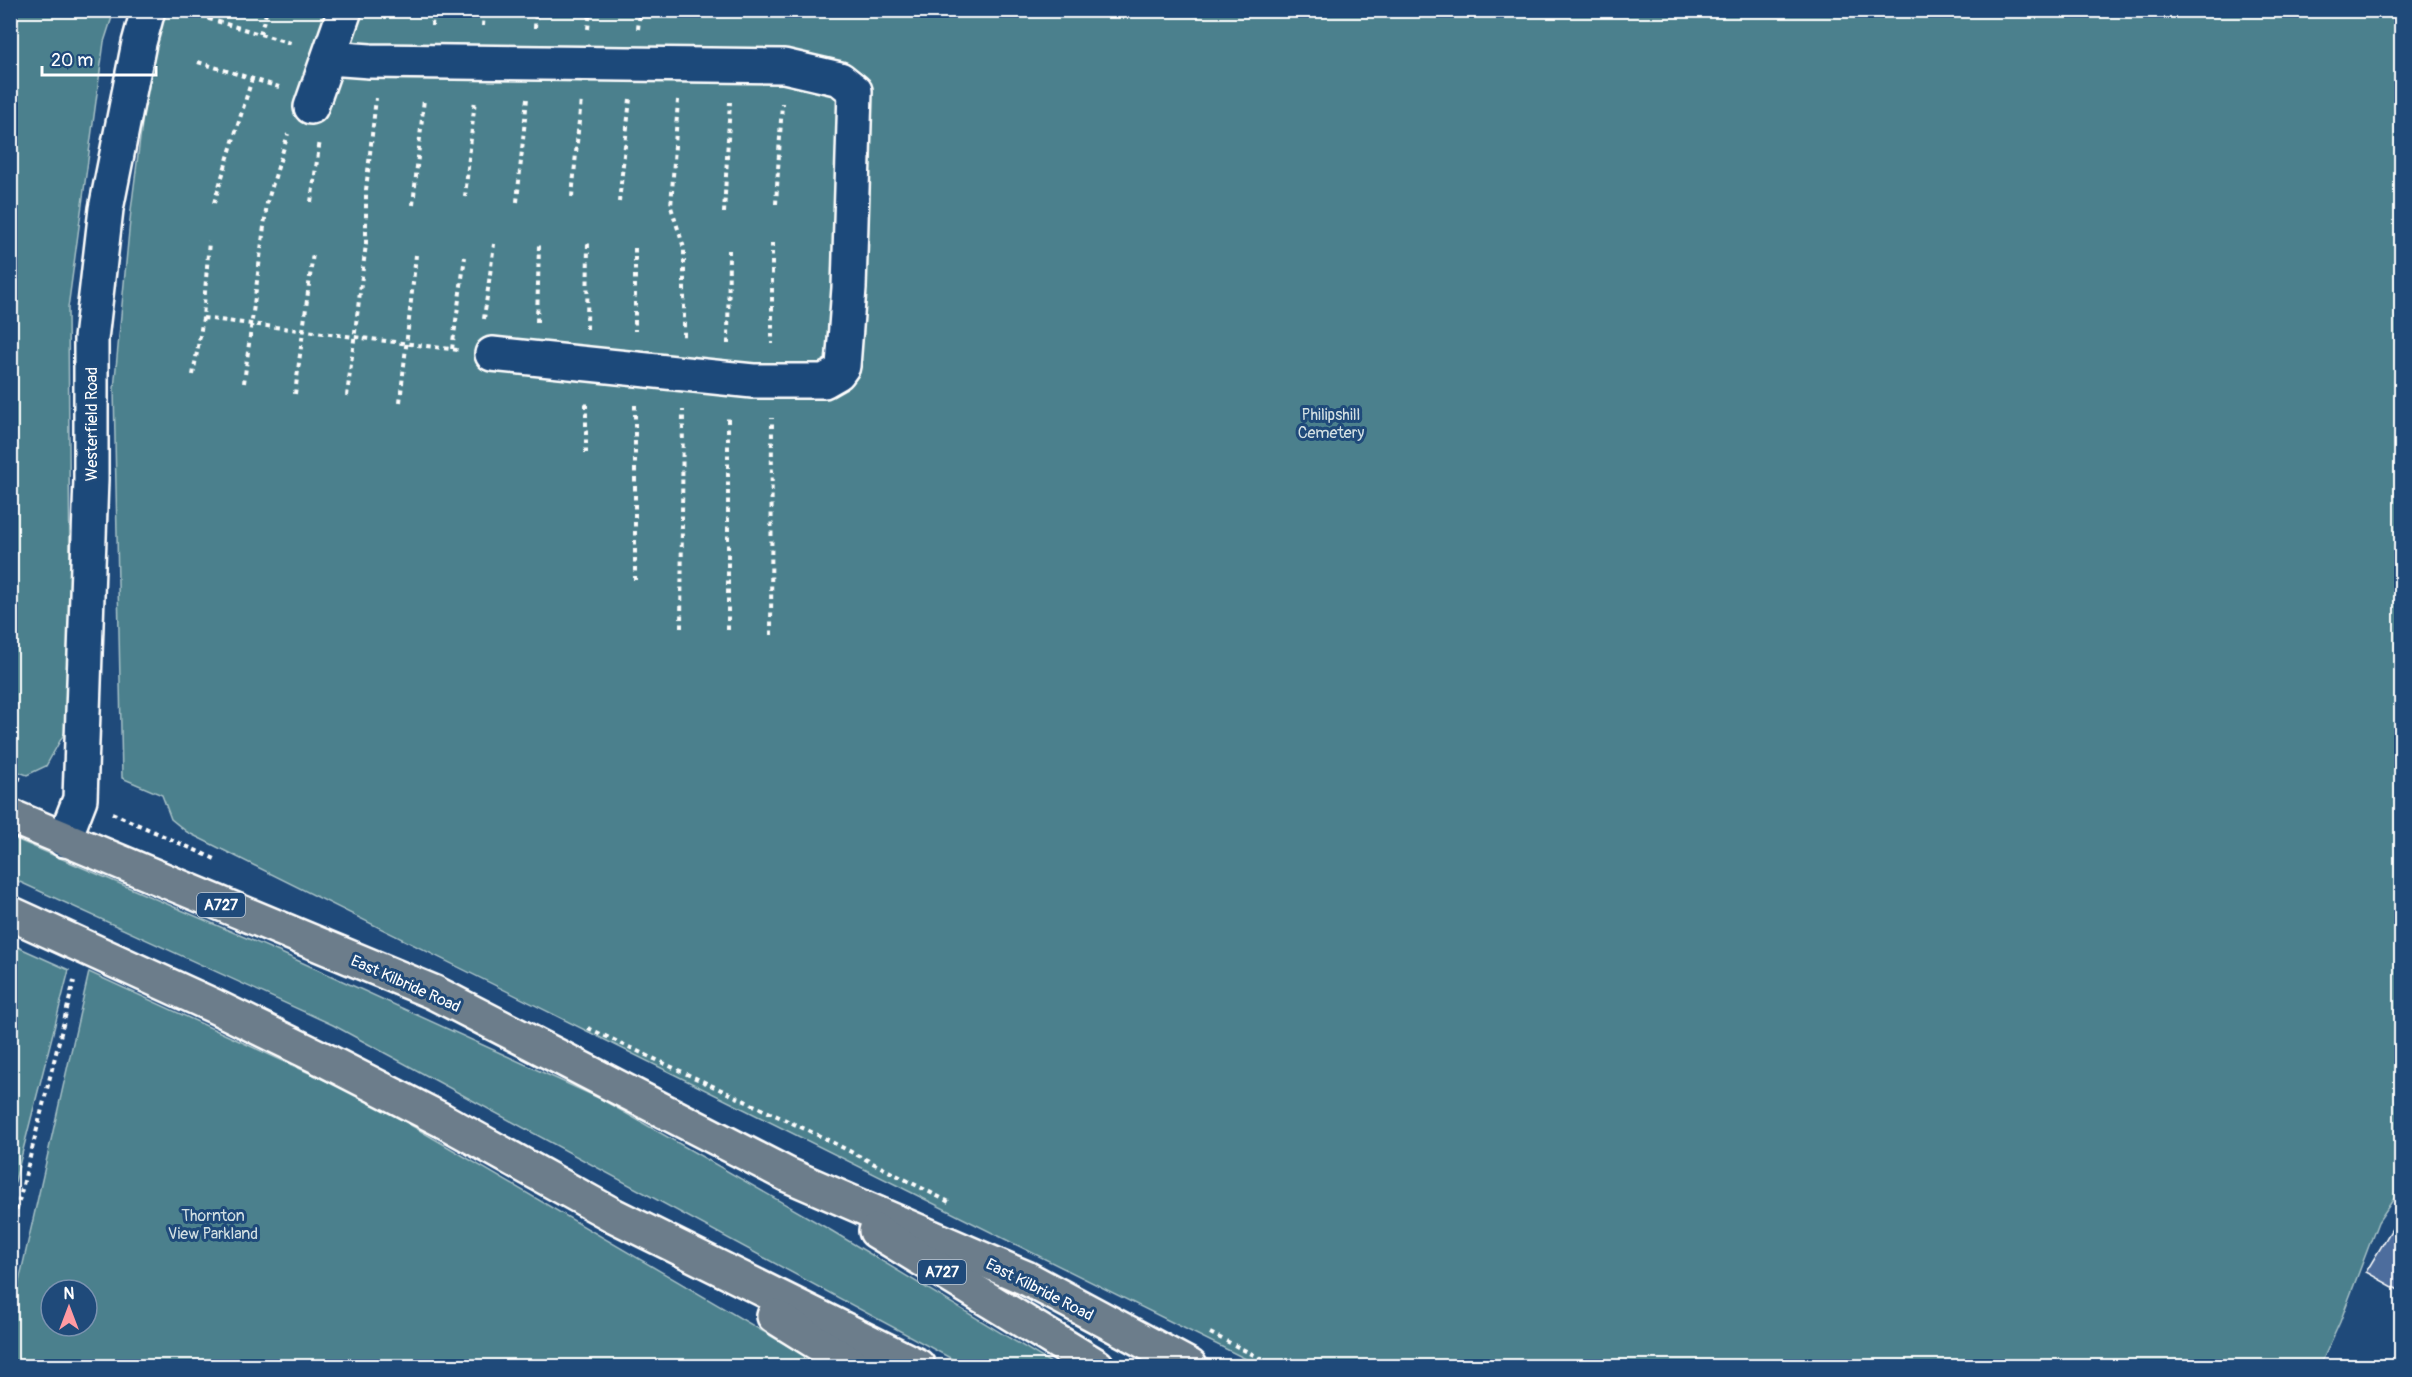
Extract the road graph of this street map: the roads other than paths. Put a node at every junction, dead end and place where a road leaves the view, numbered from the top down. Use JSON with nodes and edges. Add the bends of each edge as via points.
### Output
{"nodes":[{"id":1,"x":148,"y":10,"type":"edge"},
{"id":2,"x":345,"y":10,"type":"edge"},
{"id":3,"x":329,"y":56,"type":"junction"},
{"id":4,"x":313,"y":103,"type":"road end"},
{"id":5,"x":486,"y":353,"type":"road end"},
{"id":6,"x":10,"y":816,"type":"edge"},
{"id":7,"x":64,"y":840,"type":"junction"},
{"id":8,"x":10,"y":913,"type":"edge"},
{"id":9,"x":788,"y":1175,"type":"junction"},
{"id":10,"x":613,"y":1215,"type":"junction"},
{"id":11,"x":854,"y":1366,"type":"edge"},
{"id":12,"x":918,"y":1366,"type":"edge"},
{"id":13,"x":1097,"y":1366,"type":"edge"},
{"id":14,"x":1190,"y":1366,"type":"edge"}],
"edges":[{"from":1,"to":7,"type":"street","name":"Westerfield Road","via":[[106,209],[91,339],[91,478],[80,799]]},
{"from":2,"to":3,"type":"street"},
{"from":3,"to":4,"type":"street"},
{"from":3,"to":5,"type":"street","via":[[381,61],[784,66],[840,79],[855,91],[849,288],[843,366],[838,373],[824,381],[772,381]]},
{"from":6,"to":7,"type":"main road","name":"East Kilbride Road","number":"A727"},
{"from":7,"to":9,"type":"main road","name":"East Kilbride Road","number":"A727","via":[[433,992]]},
{"from":8,"to":10,"type":"main road","via":[[325,1060]]},
{"from":9,"to":13,"type":"main road","name":"East Kilbride Road","number":"A727"},
{"from":9,"to":14,"type":"main road","name":"East Kilbride Road","via":[[1026,1278]]},
{"from":10,"to":11,"type":"main road"},
{"from":10,"to":12,"type":"main road"}]}
